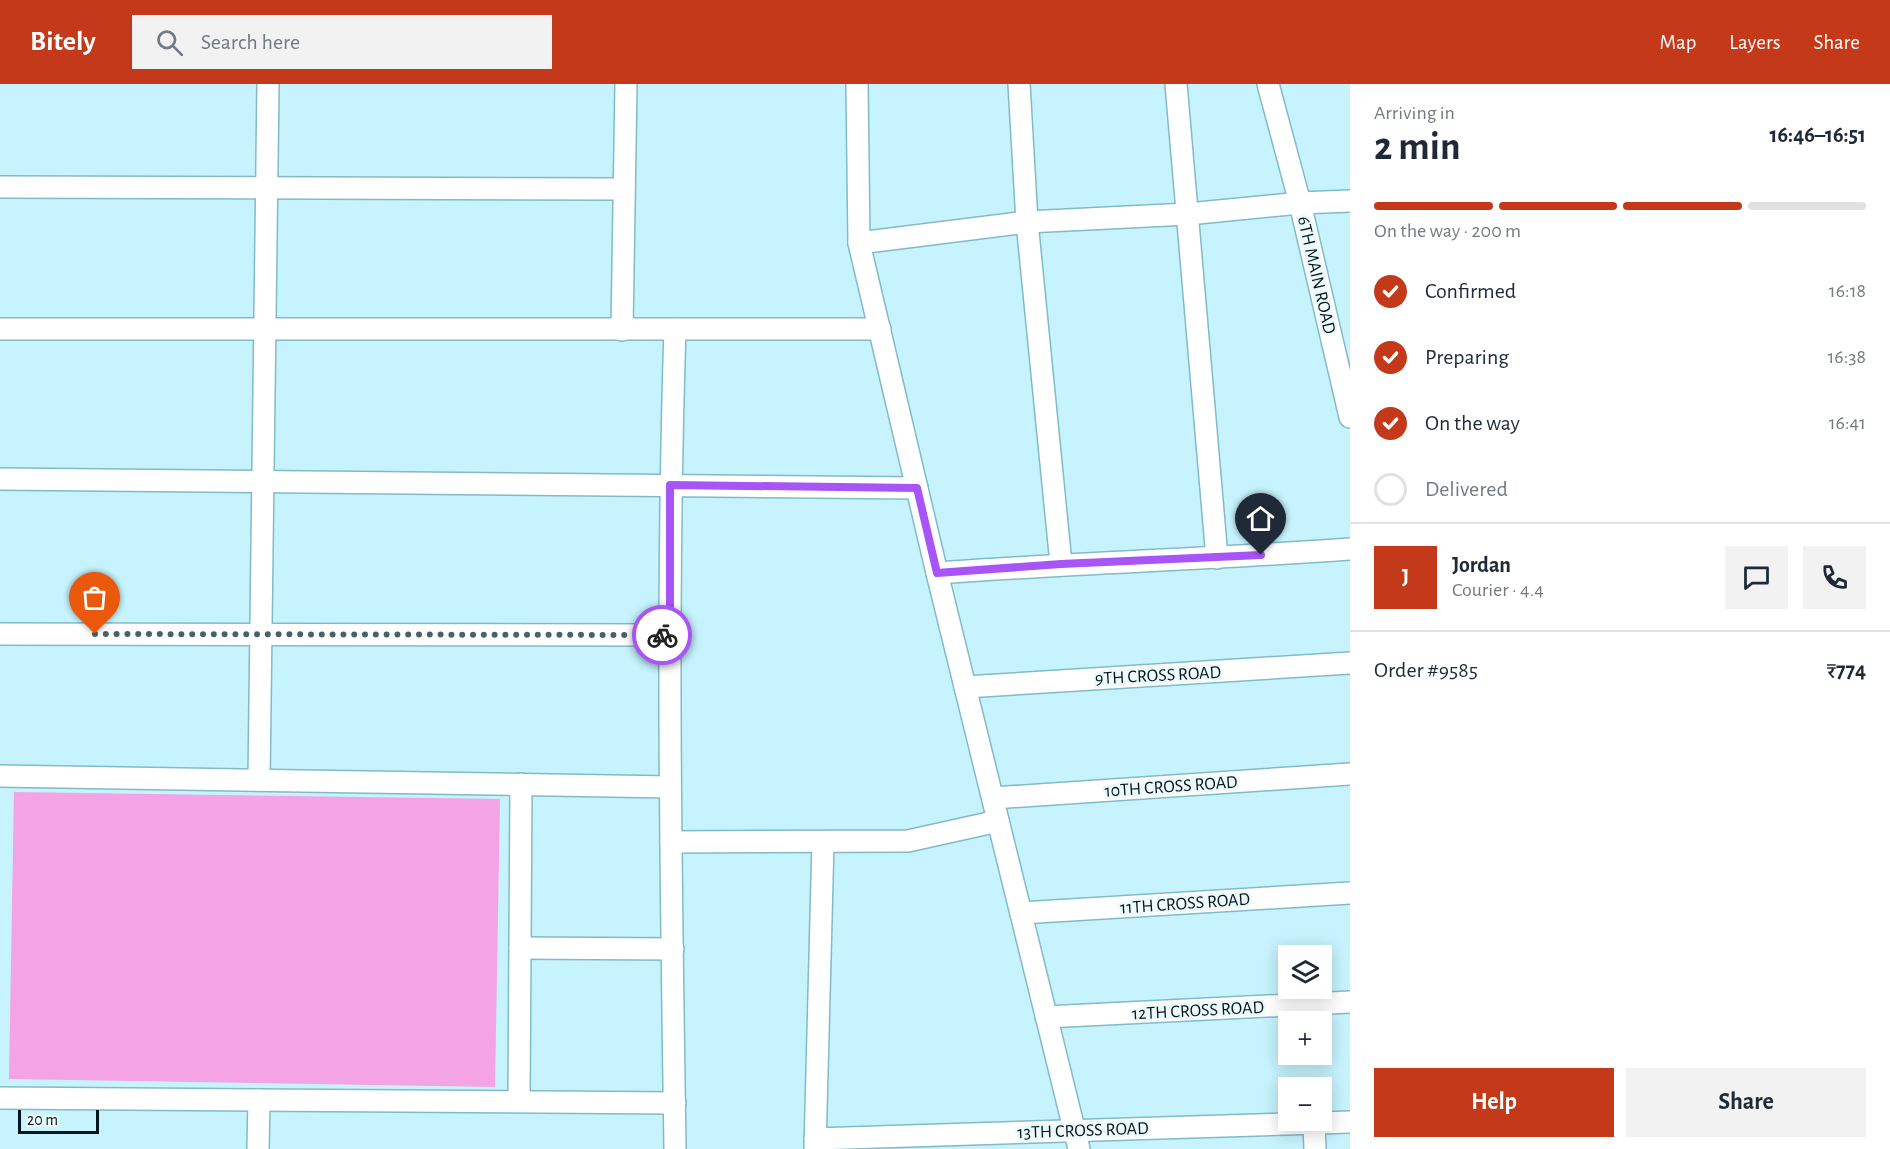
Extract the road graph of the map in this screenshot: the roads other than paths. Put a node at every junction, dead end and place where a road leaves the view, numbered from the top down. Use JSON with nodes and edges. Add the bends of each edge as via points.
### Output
{"nodes":[{"id":1,"x":268,"y":84,"type":"edge"},
{"id":2,"x":626,"y":84,"type":"edge"},
{"id":3,"x":857,"y":84,"type":"edge"},
{"id":4,"x":1019,"y":84,"type":"edge"},
{"id":5,"x":1176,"y":84,"type":"edge"},
{"id":6,"x":1268,"y":84,"type":"edge"},
{"id":7,"x":0,"y":187,"type":"edge"},
{"id":8,"x":267,"y":188,"type":"junction"},
{"id":9,"x":624,"y":189,"type":"junction"},
{"id":10,"x":1350,"y":201,"type":"edge"},
{"id":11,"x":1300,"y":203,"type":"junction"},
{"id":12,"x":1188,"y":214,"type":"junction"},
{"id":13,"x":1026,"y":222,"type":"junction"},
{"id":14,"x":859,"y":243,"type":"junction"},
{"id":15,"x":0,"y":329,"type":"edge"},
{"id":16,"x":266,"y":329,"type":"junction"},
{"id":17,"x":675,"y":329,"type":"junction"},
{"id":18,"x":880,"y":329,"type":"junction"},
{"id":19,"x":622,"y":330,"type":"junction"},
{"id":20,"x":1347,"y":392,"type":"edge"},
{"id":21,"x":1350,"y":417,"type":"edge"},
{"id":22,"x":0,"y":479,"type":"edge"},
{"id":23,"x":264,"y":481,"type":"junction"},
{"id":24,"x":670,"y":485,"type":"junction"},
{"id":25,"x":917,"y":488,"type":"junction"},
{"id":26,"x":1350,"y":549,"type":"edge"},
{"id":27,"x":1217,"y":558,"type":"junction"},
{"id":28,"x":1061,"y":564,"type":"junction"},
{"id":29,"x":937,"y":573,"type":"junction"},
{"id":30,"x":0,"y":634,"type":"edge"},
{"id":31,"x":262,"y":634,"type":"junction"},
{"id":32,"x":670,"y":635,"type":"junction"},
{"id":33,"x":1350,"y":663,"type":"edge"},
{"id":34,"x":965,"y":687,"type":"junction"},
{"id":35,"x":1350,"y":774,"type":"edge"},
{"id":36,"x":0,"y":776,"type":"edge"},
{"id":37,"x":260,"y":780,"type":"junction"},
{"id":38,"x":521,"y":784,"type":"junction"},
{"id":39,"x":670,"y":787,"type":"junction"},
{"id":40,"x":993,"y":798,"type":"junction"},
{"id":41,"x":998,"y":820,"type":"junction"},
{"id":42,"x":671,"y":842,"type":"junction"},
{"id":43,"x":823,"y":842,"type":"junction"},
{"id":44,"x":1350,"y":893,"type":"edge"},
{"id":45,"x":1021,"y":913,"type":"junction"},
{"id":46,"x":520,"y":948,"type":"junction"},
{"id":47,"x":673,"y":949,"type":"junction"},
{"id":48,"x":1350,"y":1002,"type":"edge"},
{"id":49,"x":1046,"y":1017,"type":"junction"},
{"id":50,"x":0,"y":1098,"type":"edge"},
{"id":51,"x":258,"y":1100,"type":"junction"},
{"id":52,"x":519,"y":1100,"type":"junction"},
{"id":53,"x":675,"y":1103,"type":"junction"},
{"id":54,"x":1350,"y":1122,"type":"edge"},
{"id":55,"x":1332,"y":1123,"type":"edge"},
{"id":56,"x":1278,"y":1126,"type":"edge"},
{"id":57,"x":1314,"y":1131,"type":"edge"},
{"id":58,"x":1076,"y":1139,"type":"edge"},
{"id":59,"x":815,"y":1144,"type":"edge"},
{"id":60,"x":258,"y":1149,"type":"edge"},
{"id":61,"x":675,"y":1149,"type":"edge"},
{"id":62,"x":1315,"y":1149,"type":"edge"}],
"edges":[{"from":1,"to":8,"type":"street"},
{"from":2,"to":9,"type":"street"},
{"from":3,"to":14,"type":"street"},
{"from":4,"to":13,"type":"street"},
{"from":5,"to":12,"type":"street"},
{"from":6,"to":11,"type":"street","name":"6TH MAIN ROAD"},
{"from":7,"to":8,"type":"street"},
{"from":8,"to":9,"type":"street"},
{"from":8,"to":16,"type":"street"},
{"from":9,"to":19,"type":"street"},
{"from":10,"to":11,"type":"street"},
{"from":11,"to":12,"type":"street"},
{"from":11,"to":20,"type":"street","name":"6TH MAIN ROAD"},
{"from":12,"to":13,"type":"street"},
{"from":12,"to":27,"type":"street"},
{"from":13,"to":14,"type":"street"},
{"from":13,"to":28,"type":"street"},
{"from":14,"to":18,"type":"street"},
{"from":15,"to":16,"type":"street"},
{"from":16,"to":19,"type":"street"},
{"from":16,"to":23,"type":"street"},
{"from":17,"to":18,"type":"street"},
{"from":17,"to":19,"type":"street"},
{"from":17,"to":24,"type":"street"},
{"from":18,"to":25,"type":"street"},
{"from":20,"to":21,"type":"street","name":"6TH MAIN ROAD"},
{"from":22,"to":23,"type":"street"},
{"from":23,"to":24,"type":"street"},
{"from":23,"to":31,"type":"street"},
{"from":24,"to":25,"type":"street"},
{"from":24,"to":32,"type":"street"},
{"from":25,"to":29,"type":"street"},
{"from":26,"to":27,"type":"street"},
{"from":27,"to":28,"type":"street"},
{"from":28,"to":29,"type":"street"},
{"from":29,"to":34,"type":"street"},
{"from":30,"to":31,"type":"street"},
{"from":31,"to":32,"type":"street"},
{"from":31,"to":37,"type":"street"},
{"from":32,"to":39,"type":"street"},
{"from":33,"to":34,"type":"street","name":"9TH CROSS ROAD"},
{"from":34,"to":40,"type":"street"},
{"from":35,"to":40,"type":"street","name":"10TH CROSS ROAD"},
{"from":36,"to":37,"type":"street"},
{"from":37,"to":38,"type":"street"},
{"from":38,"to":39,"type":"street"},
{"from":38,"to":46,"type":"street"},
{"from":39,"to":42,"type":"street"},
{"from":40,"to":41,"type":"street"},
{"from":41,"to":43,"type":"street","via":[[908,841]]},
{"from":41,"to":45,"type":"street"},
{"from":42,"to":43,"type":"street"},
{"from":42,"to":47,"type":"street"},
{"from":43,"to":59,"type":"street"},
{"from":44,"to":45,"type":"street","name":"11TH CROSS ROAD"},
{"from":45,"to":49,"type":"street"},
{"from":46,"to":47,"type":"street"},
{"from":46,"to":52,"type":"street"},
{"from":47,"to":53,"type":"street"},
{"from":48,"to":49,"type":"street","name":"12TH CROSS ROAD"},
{"from":49,"to":58,"type":"street"},
{"from":50,"to":51,"type":"street"},
{"from":51,"to":52,"type":"street"},
{"from":51,"to":60,"type":"street"},
{"from":52,"to":53,"type":"street"},
{"from":53,"to":61,"type":"street"},
{"from":54,"to":55,"type":"street","name":"13TH CROSS ROAD"},
{"from":56,"to":58,"type":"street","name":"13TH CROSS ROAD"},
{"from":57,"to":62,"type":"street"},
{"from":58,"to":59,"type":"street","name":"13TH CROSS ROAD"}]}
